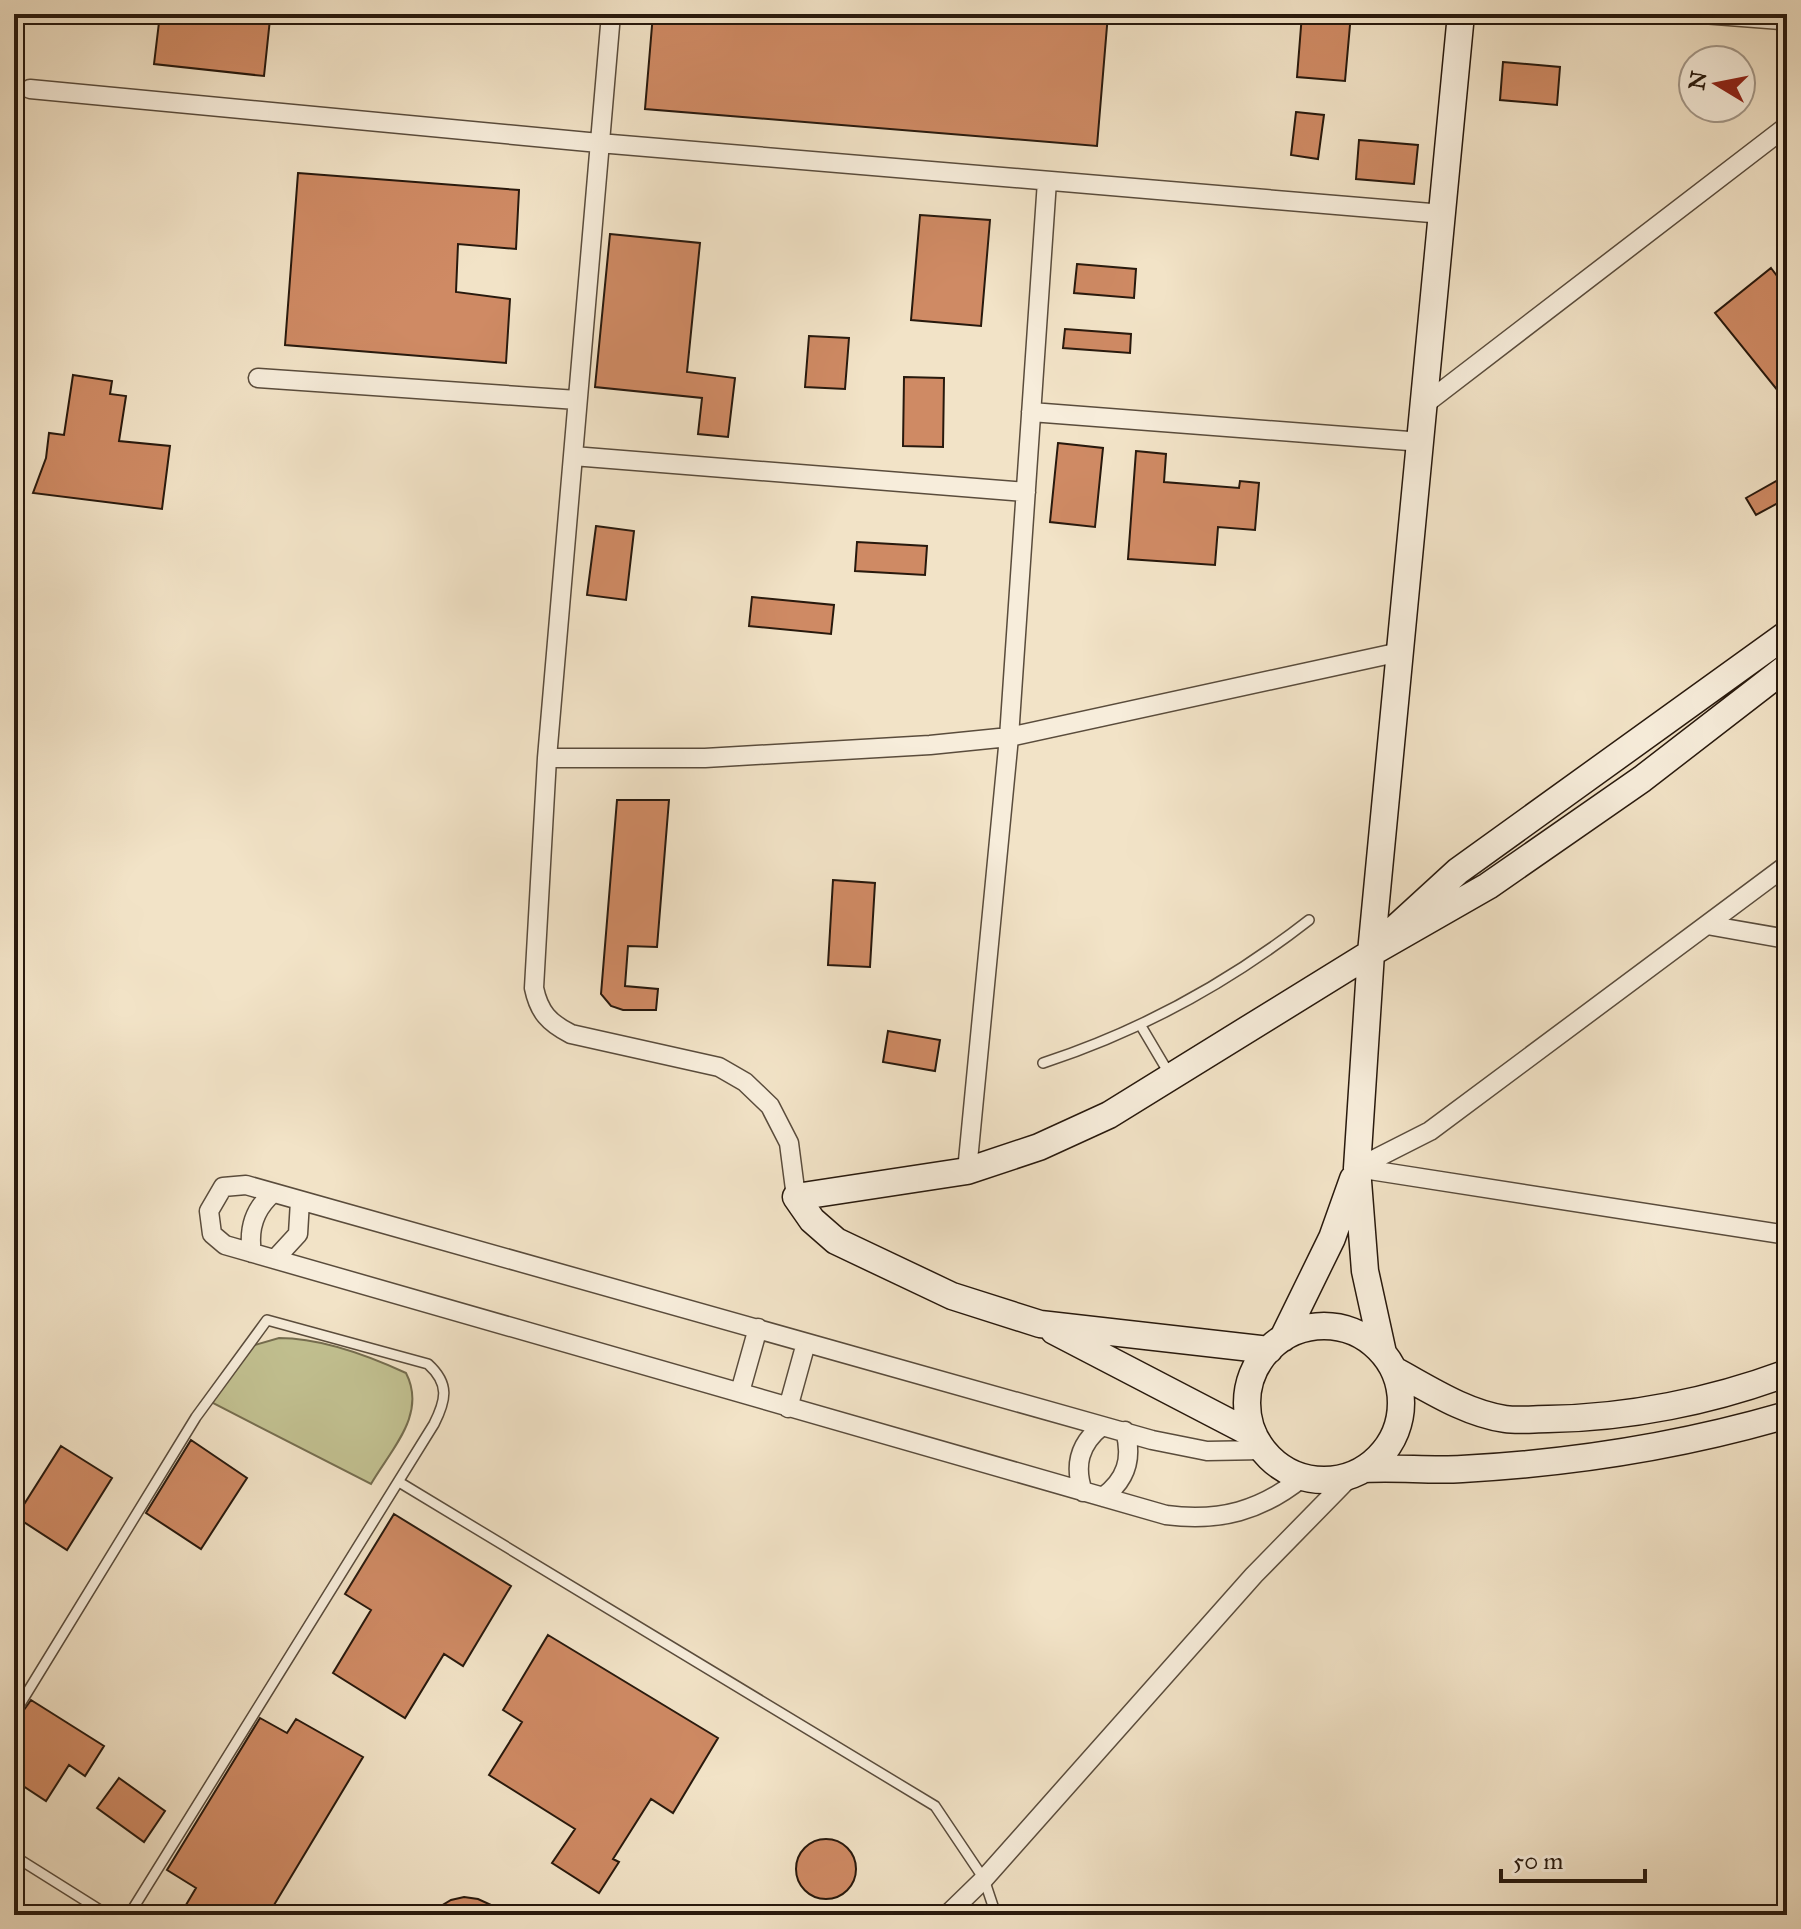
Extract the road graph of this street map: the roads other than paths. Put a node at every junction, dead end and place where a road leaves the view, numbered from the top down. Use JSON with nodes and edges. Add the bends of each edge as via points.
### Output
{"nodes":[{"id":1,"x":611,"y":14,"type":"edge"},
{"id":2,"x":1461,"y":14,"type":"edge"},
{"id":3,"x":1644,"y":14,"type":"edge"},
{"id":4,"x":1787,"y":25,"type":"edge"},
{"id":5,"x":30,"y":89,"type":"dead end"},
{"id":6,"x":1787,"y":126,"type":"edge"},
{"id":7,"x":599,"y":143,"type":"junction"},
{"id":8,"x":1047,"y":181,"type":"junction"},
{"id":9,"x":1443,"y":214,"type":"junction"},
{"id":10,"x":258,"y":378,"type":"dead end"},
{"id":11,"x":577,"y":400,"type":"junction"},
{"id":12,"x":1425,"y":404,"type":"junction"},
{"id":13,"x":1031,"y":412,"type":"junction"},
{"id":14,"x":1422,"y":442,"type":"junction"},
{"id":15,"x":573,"y":456,"type":"junction"},
{"id":16,"x":1026,"y":492,"type":"junction"},
{"id":17,"x":1787,"y":634,"type":"edge"},
{"id":18,"x":1400,"y":652,"type":"junction"},
{"id":19,"x":1787,"y":667,"type":"edge"},
{"id":20,"x":1009,"y":737,"type":"junction"},
{"id":21,"x":547,"y":758,"type":"junction"},
{"id":22,"x":1787,"y":865,"type":"edge"},
{"id":23,"x":1309,"y":920,"type":"dead end"},
{"id":24,"x":1707,"y":925,"type":"junction"},
{"id":25,"x":1787,"y":939,"type":"edge"},
{"id":26,"x":1371,"y":953,"type":"junction"},
{"id":27,"x":1141,"y":1026,"type":"junction"},
{"id":28,"x":1043,"y":1063,"type":"dead end"},
{"id":29,"x":1172,"y":1079,"type":"junction"},
{"id":30,"x":1357,"y":1168,"type":"junction"},
{"id":31,"x":967,"y":1171,"type":"junction"},
{"id":32,"x":273,"y":1193,"type":"junction"},
{"id":33,"x":796,"y":1197,"type":"junction"},
{"id":34,"x":300,"y":1201,"type":"junction"},
{"id":35,"x":1787,"y":1235,"type":"edge"},
{"id":36,"x":252,"y":1253,"type":"junction"},
{"id":37,"x":275,"y":1259,"type":"junction"},
{"id":38,"x":1040,"y":1324,"type":"junction"},
{"id":39,"x":758,"y":1328,"type":"junction"},
{"id":40,"x":806,"y":1343,"type":"junction"},
{"id":41,"x":1276,"y":1344,"type":"junction"},
{"id":42,"x":1388,"y":1362,"type":"junction"},
{"id":43,"x":1787,"y":1373,"type":"edge"},
{"id":44,"x":740,"y":1392,"type":"junction"},
{"id":45,"x":788,"y":1408,"type":"junction"},
{"id":46,"x":1787,"y":1415,"type":"edge"},
{"id":47,"x":1102,"y":1426,"type":"junction"},
{"id":48,"x":1125,"y":1431,"type":"junction"},
{"id":49,"x":1259,"y":1442,"type":"junction"},
{"id":50,"x":1358,"y":1472,"type":"junction"},
{"id":51,"x":1303,"y":1477,"type":"junction"},
{"id":52,"x":399,"y":1482,"type":"junction"},
{"id":53,"x":1083,"y":1492,"type":"junction"},
{"id":54,"x":1103,"y":1497,"type":"junction"},
{"id":55,"x":14,"y":1714,"type":"edge"},
{"id":56,"x":14,"y":1856,"type":"edge"},
{"id":57,"x":984,"y":1879,"type":"junction"},
{"id":58,"x":108,"y":1915,"type":"edge"},
{"id":59,"x":129,"y":1915,"type":"edge"},
{"id":60,"x":947,"y":1915,"type":"edge"},
{"id":61,"x":996,"y":1915,"type":"edge"}],
"edges":[{"from":1,"to":7,"type":"street"},
{"from":2,"to":9,"type":"street"},
{"from":3,"to":4,"type":"lane"},
{"from":5,"to":7,"type":"street"},
{"from":6,"to":12,"type":"street"},
{"from":7,"to":8,"type":"street"},
{"from":7,"to":11,"type":"street"},
{"from":8,"to":9,"type":"street"},
{"from":8,"to":13,"type":"street"},
{"from":9,"to":12,"type":"street"},
{"from":10,"to":11,"type":"street"},
{"from":11,"to":15,"type":"street"},
{"from":12,"to":14,"type":"street"},
{"from":13,"to":14,"type":"street"},
{"from":13,"to":16,"type":"street"},
{"from":14,"to":18,"type":"street"},
{"from":15,"to":16,"type":"street"},
{"from":15,"to":21,"type":"street"},
{"from":16,"to":20,"type":"street"},
{"from":17,"to":26,"type":"street","via":[[1458,871]]},
{"from":18,"to":20,"type":"street"},
{"from":18,"to":26,"type":"street"},
{"from":19,"to":26,"type":"street","via":[[1513,870]]},
{"from":20,"to":21,"type":"street","via":[[705,758]]},
{"from":20,"to":31,"type":"street"},
{"from":21,"to":33,"type":"street","via":[[534,988],[538,1005],[551,1024],[571,1034],[719,1067],[745,1082],[770,1106],[789,1143]]},
{"from":22,"to":24,"type":"street"},
{"from":23,"to":27,"type":"lane","via":[[1234,975]]},
{"from":24,"to":25,"type":"street"},
{"from":24,"to":30,"type":"street","via":[[1430,1131]]},
{"from":26,"to":29,"type":"street"},
{"from":26,"to":30,"type":"street"},
{"from":27,"to":28,"type":"lane"},
{"from":27,"to":29,"type":"lane"},
{"from":29,"to":31,"type":"street","via":[[1074,1132]]},
{"from":30,"to":35,"type":"street"},
{"from":30,"to":41,"type":"street","via":[[1332,1238]]},
{"from":30,"to":42,"type":"street","via":[[1365,1271]]},
{"from":31,"to":33,"type":"street"},
{"from":32,"to":34,"type":"street"},
{"from":32,"to":36,"type":"street","via":[[255,1215]]},
{"from":32,"to":36,"type":"street","via":[[235,1183],[223,1187],[209,1211],[208,1225],[217,1241]]},
{"from":33,"to":38,"type":"street","via":[[836,1241],[952,1296]]},
{"from":34,"to":37,"type":"street","via":[[298,1234]]},
{"from":34,"to":39,"type":"street"},
{"from":36,"to":37,"type":"street"},
{"from":37,"to":44,"type":"street"},
{"from":38,"to":41,"type":"street"},
{"from":38,"to":49,"type":"street"},
{"from":39,"to":40,"type":"street"},
{"from":39,"to":44,"type":"street"},
{"from":40,"to":45,"type":"street"},
{"from":40,"to":47,"type":"street"},
{"from":41,"to":42,"type":"street","via":[[1314,1327],[1347,1329],[1366,1338]]},
{"from":41,"to":49,"type":"street","via":[[1256,1368],[1249,1390],[1248,1413]]},
{"from":42,"to":43,"type":"street","via":[[1466,1408],[1506,1420],[1572,1419],[1658,1408]]},
{"from":42,"to":50,"type":"street","via":[[1400,1392],[1394,1436],[1382,1454]]},
{"from":44,"to":45,"type":"street"},
{"from":45,"to":53,"type":"street"},
{"from":46,"to":50,"type":"street","via":[[1712,1437],[1605,1456]]},
{"from":47,"to":48,"type":"street"},
{"from":47,"to":53,"type":"street","via":[[1079,1456]]},
{"from":48,"to":49,"type":"street","via":[[1207,1451]]},
{"from":48,"to":54,"type":"street","via":[[1127,1468]]},
{"from":49,"to":51,"type":"street","via":[[1281,1467]]},
{"from":50,"to":51,"type":"street","via":[[1328,1480]]},
{"from":50,"to":57,"type":"street","via":[[1254,1575]]},
{"from":51,"to":54,"type":"street","via":[[1263,1505],[1215,1518],[1166,1515]]},
{"from":52,"to":55,"type":"lane","via":[[443,1404],[440,1375],[428,1364],[267,1320],[196,1417]]},
{"from":52,"to":57,"type":"lane","via":[[935,1806]]},
{"from":52,"to":59,"type":"lane"},
{"from":53,"to":54,"type":"street"},
{"from":56,"to":58,"type":"lane"},
{"from":57,"to":60,"type":"street"},
{"from":57,"to":61,"type":"lane"}]}
